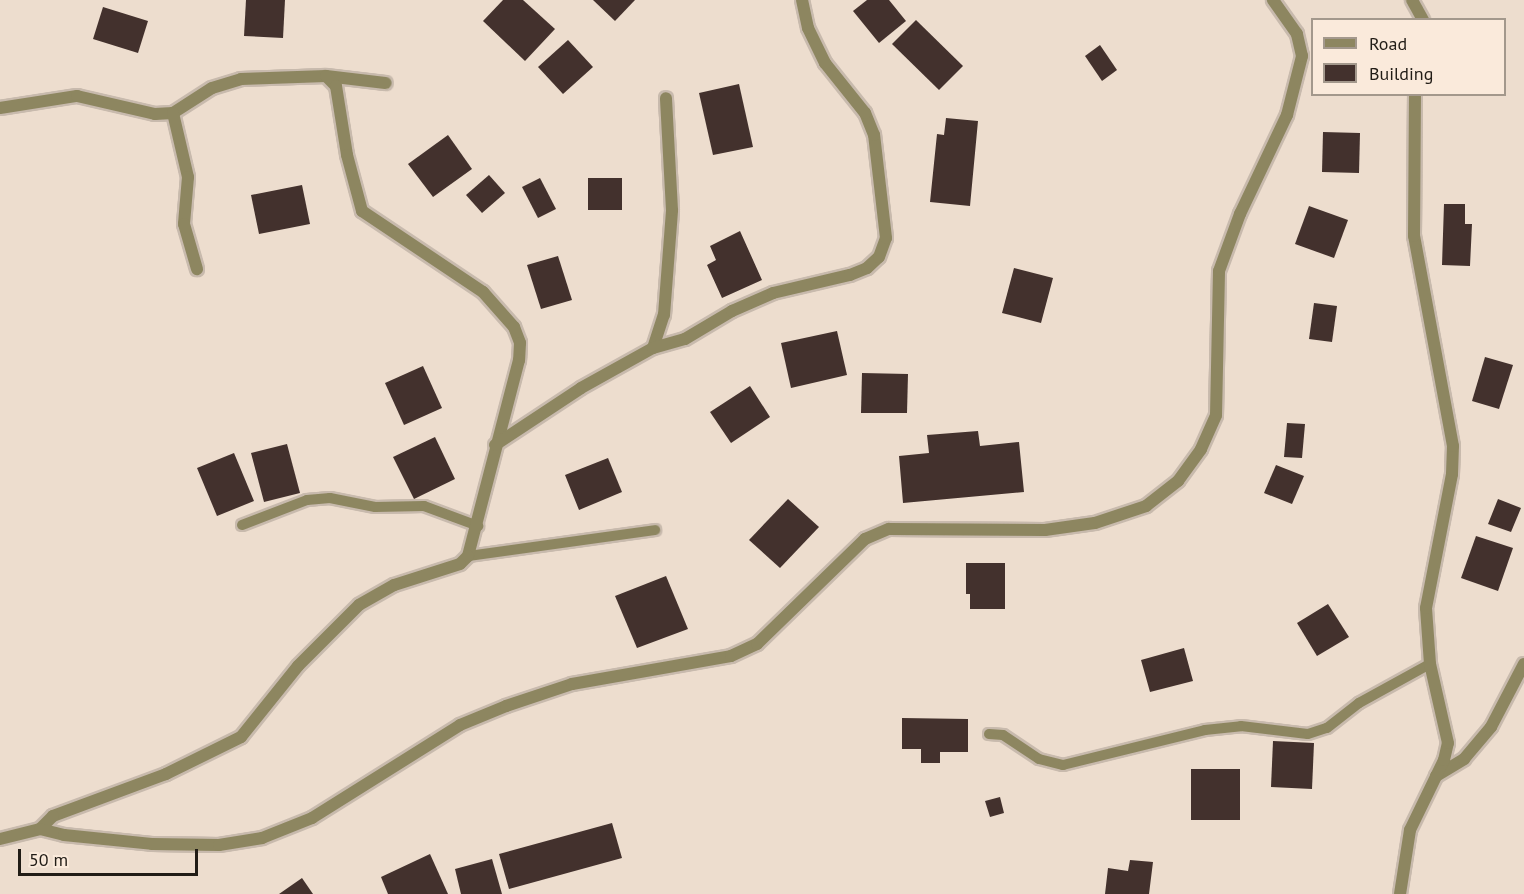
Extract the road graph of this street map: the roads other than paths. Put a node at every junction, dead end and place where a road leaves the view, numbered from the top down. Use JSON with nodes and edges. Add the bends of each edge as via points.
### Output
{"nodes":[{"id":1,"x":802,"y":0,"type":"edge"},
{"id":2,"x":1273,"y":0,"type":"edge"},
{"id":3,"x":1412,"y":0,"type":"edge"},
{"id":4,"x":1422,"y":18,"type":"edge"},
{"id":5,"x":326,"y":76,"type":"junction"},
{"id":6,"x":386,"y":83,"type":"dead end"},
{"id":7,"x":1415,"y":96,"type":"edge"},
{"id":8,"x":666,"y":98,"type":"dead end"},
{"id":9,"x":0,"y":108,"type":"edge"},
{"id":10,"x":173,"y":113,"type":"junction"},
{"id":11,"x":197,"y":269,"type":"dead end"},
{"id":12,"x":653,"y":348,"type":"junction"},
{"id":13,"x":495,"y":445,"type":"junction"},
{"id":14,"x":242,"y":525,"type":"dead end"},
{"id":15,"x":478,"y":526,"type":"junction"},
{"id":16,"x":655,"y":530,"type":"dead end"},
{"id":17,"x":468,"y":556,"type":"junction"},
{"id":18,"x":1431,"y":664,"type":"junction"},
{"id":19,"x":1524,"y":664,"type":"edge"},
{"id":20,"x":989,"y":734,"type":"dead end"},
{"id":21,"x":1435,"y":777,"type":"junction"},
{"id":22,"x":40,"y":829,"type":"junction"},
{"id":23,"x":0,"y":839,"type":"edge"},
{"id":24,"x":1400,"y":894,"type":"edge"}],
"edges":[{"from":1,"to":12,"type":"street","via":[[808,28],[825,63],[865,113],[874,135],[886,238],[879,257],[867,268],[850,275],[773,293],[732,311],[685,339]]},
{"from":2,"to":22,"type":"street","via":[[1297,34],[1302,56],[1287,115],[1240,214],[1219,271],[1215,303],[1216,415],[1201,449],[1178,482],[1146,506],[1095,523],[1045,530],[889,529],[865,539],[757,644],[731,656],[572,684],[506,706],[460,725],[312,818],[262,838],[219,845],[152,844]]},
{"from":3,"to":4,"type":"street"},
{"from":5,"to":6,"type":"street"},
{"from":5,"to":10,"type":"street","via":[[241,79],[212,88]]},
{"from":5,"to":13,"type":"street","via":[[336,86],[347,155],[363,211],[464,276],[514,327],[520,343],[519,360]]},
{"from":7,"to":18,"type":"street","via":[[1414,236],[1453,446],[1452,474],[1426,608]]},
{"from":8,"to":12,"type":"street","via":[[672,210],[664,315]]},
{"from":9,"to":10,"type":"street","via":[[77,96],[154,114]]},
{"from":10,"to":11,"type":"street","via":[[188,177],[184,224]]},
{"from":12,"to":13,"type":"street","via":[[582,388]]},
{"from":13,"to":15,"type":"street"},
{"from":14,"to":15,"type":"lane","via":[[307,500],[330,498],[375,507],[424,506]]},
{"from":15,"to":17,"type":"street"},
{"from":16,"to":17,"type":"lane"},
{"from":17,"to":22,"type":"street","via":[[460,564],[394,585],[359,604],[298,666],[241,737],[187,765],[53,816]]},
{"from":18,"to":20,"type":"lane","via":[[1359,703],[1327,728],[1308,734],[1241,726],[1205,730],[1063,765],[1039,759],[1003,735]]},
{"from":18,"to":21,"type":"street","via":[[1447,726],[1446,752]]},
{"from":19,"to":21,"type":"street","via":[[1491,727],[1464,759]]},
{"from":21,"to":24,"type":"street","via":[[1410,830]]},
{"from":22,"to":23,"type":"street"}]}
